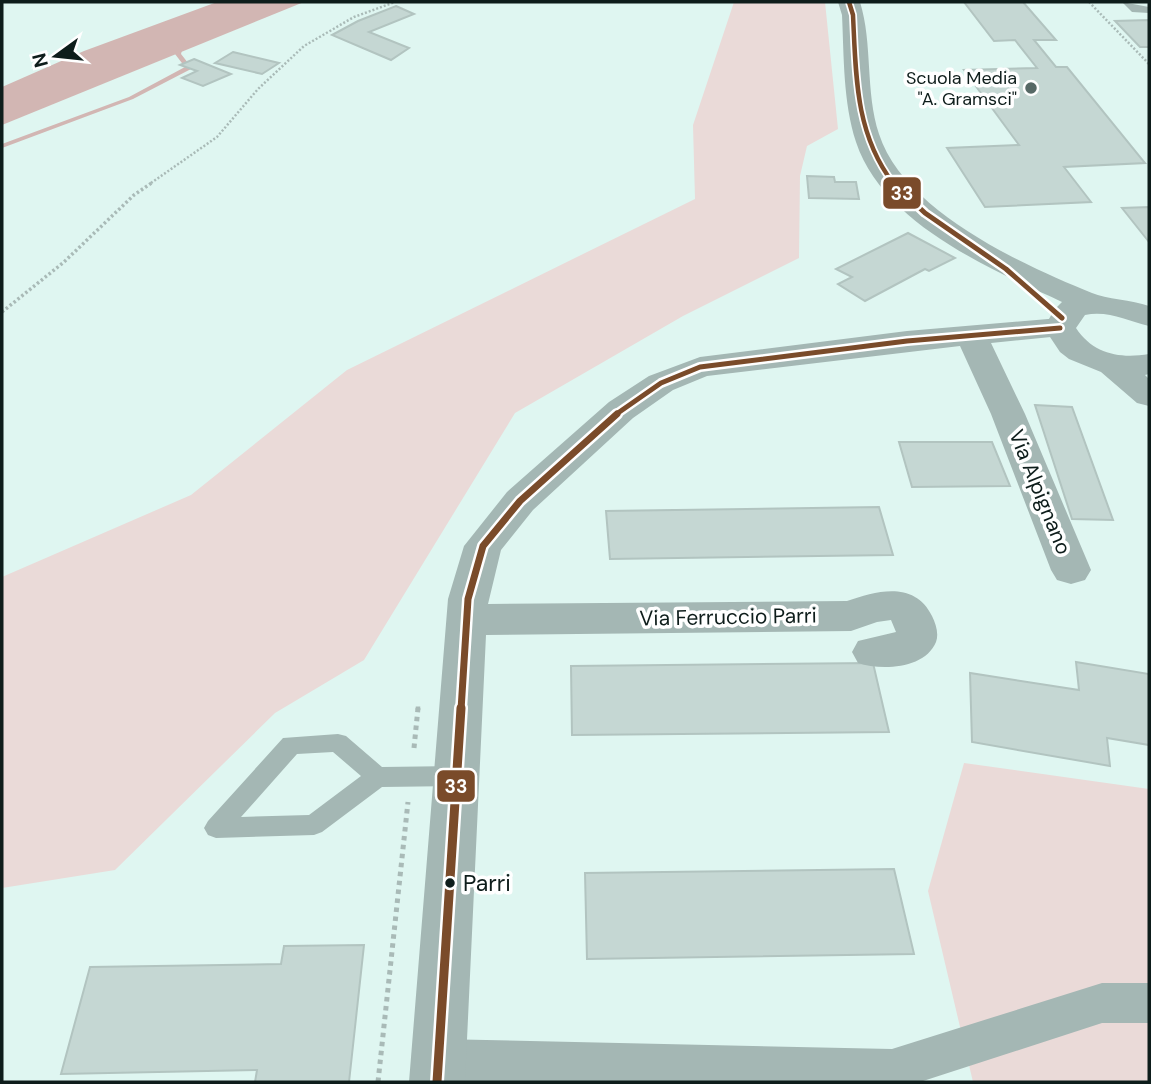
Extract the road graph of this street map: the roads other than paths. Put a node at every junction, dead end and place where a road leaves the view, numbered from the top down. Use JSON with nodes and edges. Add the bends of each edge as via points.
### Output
{"nodes":[{"id":1,"x":849,"y":2,"type":"edge"},
{"id":2,"x":1127,"y":2,"type":"edge"},
{"id":3,"x":1149,"y":10,"type":"edge"},
{"id":4,"x":1149,"y":317,"type":"edge"},
{"id":5,"x":1072,"y":324,"type":"junction"},
{"id":6,"x":971,"y":336,"type":"junction"},
{"id":7,"x":1112,"y":364,"type":"junction"},
{"id":8,"x":1149,"y":364,"type":"edge"},
{"id":9,"x":1149,"y":397,"type":"edge"},
{"id":10,"x":1008,"y":414,"type":"junction"},
{"id":11,"x":1072,"y":570,"type":"dead end"},
{"id":12,"x":467,"y":620,"type":"junction"},
{"id":13,"x":873,"y":652,"type":"dead end"},
{"id":14,"x":457,"y":776,"type":"junction"},
{"id":15,"x":377,"y":777,"type":"junction"},
{"id":16,"x":1149,"y":1003,"type":"edge"},
{"id":17,"x":437,"y":1071,"type":"edge"}],
"edges":[{"from":1,"to":5,"type":"street","via":[[861,109],[878,164],[926,215],[989,256]]},
{"from":2,"to":3,"type":"lane","via":[[1136,10]]},
{"from":4,"to":5,"type":"street","via":[[1109,304]]},
{"from":5,"to":6,"type":"street"},
{"from":5,"to":7,"type":"street","via":[[1093,359]]},
{"from":5,"to":10,"type":"street","name":"Via Alpignano","via":[[1011,354]]},
{"from":6,"to":10,"type":"street","name":"Via Alpignano"},
{"from":6,"to":12,"type":"street","via":[[700,367],[661,383],[621,410],[520,501],[483,545]]},
{"from":7,"to":8,"type":"street"},
{"from":7,"to":9,"type":"street"},
{"from":10,"to":11,"type":"street","name":"Via Alpignano"},
{"from":12,"to":13,"type":"street","name":"Via Ferruccio Parri","via":[[851,616],[890,603],[906,609],[917,623],[917,639],[899,650]]},
{"from":12,"to":14,"type":"street"},
{"from":14,"to":15,"type":"lane"},
{"from":14,"to":17,"type":"street"},
{"from":15,"to":15,"type":"lane","via":[[314,825],[216,828],[291,745],[338,743]]},
{"from":16,"to":17,"type":"street","via":[[1102,1003],[892,1070]]}]}
